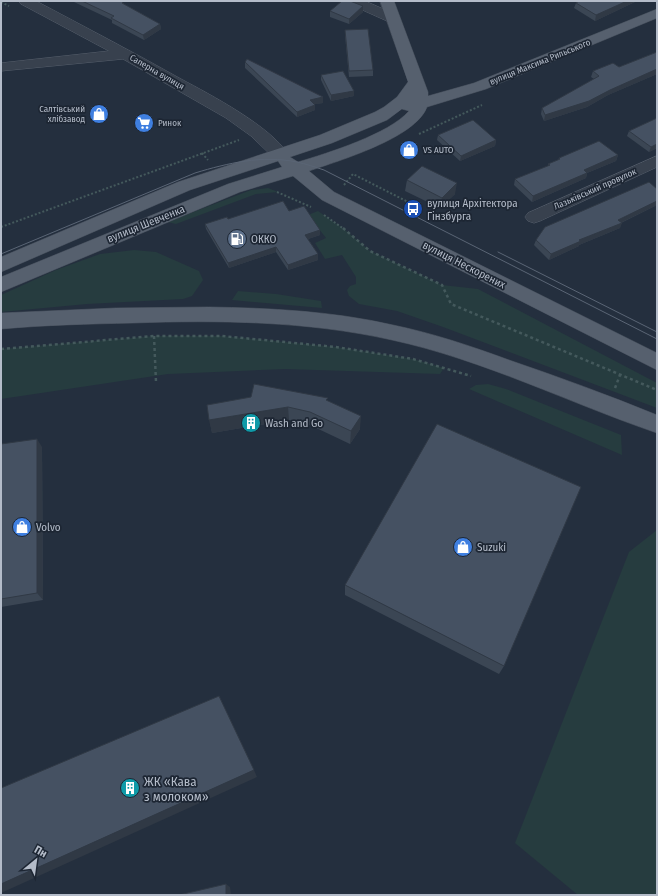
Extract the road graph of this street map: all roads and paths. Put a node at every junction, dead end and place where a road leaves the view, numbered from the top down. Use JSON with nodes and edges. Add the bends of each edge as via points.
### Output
{"nodes":[{"id":1,"x":26,"y":1,"type":"edge"},
{"id":2,"x":354,"y":1,"type":"edge"},
{"id":3,"x":387,"y":1,"type":"edge"},
{"id":4,"x":657,"y":13,"type":"edge"},
{"id":5,"x":392,"y":18,"type":"junction"},
{"id":6,"x":126,"y":54,"type":"junction"},
{"id":7,"x":1,"y":67,"type":"edge"},
{"id":8,"x":416,"y":82,"type":"junction"},
{"id":9,"x":420,"y":104,"type":"junction"},
{"id":10,"x":396,"y":107,"type":"junction"},
{"id":11,"x":265,"y":138,"type":"junction"},
{"id":12,"x":280,"y":154,"type":"junction"},
{"id":13,"x":657,"y":162,"type":"edge"},
{"id":14,"x":294,"y":169,"type":"junction"},
{"id":15,"x":351,"y":170,"type":"dead end"},
{"id":16,"x":353,"y":174,"type":"junction"},
{"id":17,"x":344,"y":184,"type":"dead end"},
{"id":18,"x":273,"y":190,"type":"dead end"},
{"id":19,"x":313,"y":208,"type":"dead end"},
{"id":20,"x":413,"y":209,"type":"dead end"},
{"id":21,"x":318,"y":211,"type":"dead end"},
{"id":22,"x":534,"y":217,"type":"dead end"},
{"id":23,"x":1,"y":227,"type":"edge"},
{"id":24,"x":1,"y":265,"type":"edge"},
{"id":25,"x":1,"y":285,"type":"edge"},
{"id":26,"x":135,"y":315,"type":"junction"},
{"id":27,"x":1,"y":321,"type":"edge"},
{"id":28,"x":1,"y":335,"type":"edge"},
{"id":29,"x":154,"y":336,"type":"junction"},
{"id":30,"x":1,"y":349,"type":"edge"},
{"id":31,"x":657,"y":362,"type":"edge"},
{"id":32,"x":620,"y":375,"type":"junction"},
{"id":33,"x":478,"y":378,"type":"dead end"},
{"id":34,"x":156,"y":382,"type":"dead end"},
{"id":35,"x":657,"y":390,"type":"edge"},
{"id":36,"x":614,"y":392,"type":"dead end"},
{"id":37,"x":657,"y":424,"type":"edge"}],
"edges":[{"from":1,"to":6,"type":"street","name":"Саперна вулиця"},
{"from":2,"to":5,"type":"street"},
{"from":3,"to":5,"type":"main road"},
{"from":4,"to":9,"type":"main road","name":"вулиця Максима Рильського","via":[[480,86]]},
{"from":5,"to":8,"type":"main road"},
{"from":6,"to":7,"type":"street"},
{"from":6,"to":11,"type":"street","name":"Саперна вулиця","via":[[199,95]]},
{"from":8,"to":9,"type":"main road","via":[[420,92]]},
{"from":8,"to":10,"type":"main road","name":"вулиця Максима Рильського"},
{"from":9,"to":10,"type":"main road","name":"вулиця Максима Рильського"},
{"from":9,"to":14,"type":"main road","via":[[410,120],[397,129],[340,155]]},
{"from":10,"to":12,"type":"main road","name":"вулиця Максима Рильського","via":[[343,133]]},
{"from":11,"to":12,"type":"street","name":"Саперна вулиця"},
{"from":11,"to":23,"type":"path","via":[[236,140]]},
{"from":12,"to":14,"type":"main road","name":"вулиця Нескорених"},
{"from":12,"to":24,"type":"main road","name":"вулиця Шевченка","via":[[184,186]]},
{"from":13,"to":22,"type":"street","name":"Лазьківський провулок"},
{"from":14,"to":25,"type":"main road","name":"вулиця Шевченка","via":[[234,188]]},
{"from":14,"to":31,"type":"main road","name":"вулиця Нескорених","via":[[328,196]]},
{"from":15,"to":16,"type":"path"},
{"from":16,"to":17,"type":"path"},
{"from":16,"to":20,"type":"path","via":[[416,206]]},
{"from":18,"to":19,"type":"path"},
{"from":21,"to":32,"type":"path","via":[[370,251],[442,285],[451,304]]},
{"from":26,"to":27,"type":"main road"},
{"from":26,"to":28,"type":"main road"},
{"from":26,"to":37,"type":"main road","via":[[212,314],[291,318],[391,332],[474,355]]},
{"from":29,"to":30,"type":"path"},
{"from":29,"to":33,"type":"path","via":[[222,336],[336,347],[413,359]]},
{"from":29,"to":34,"type":"path"},
{"from":32,"to":35,"type":"path"},
{"from":32,"to":36,"type":"path"}]}
